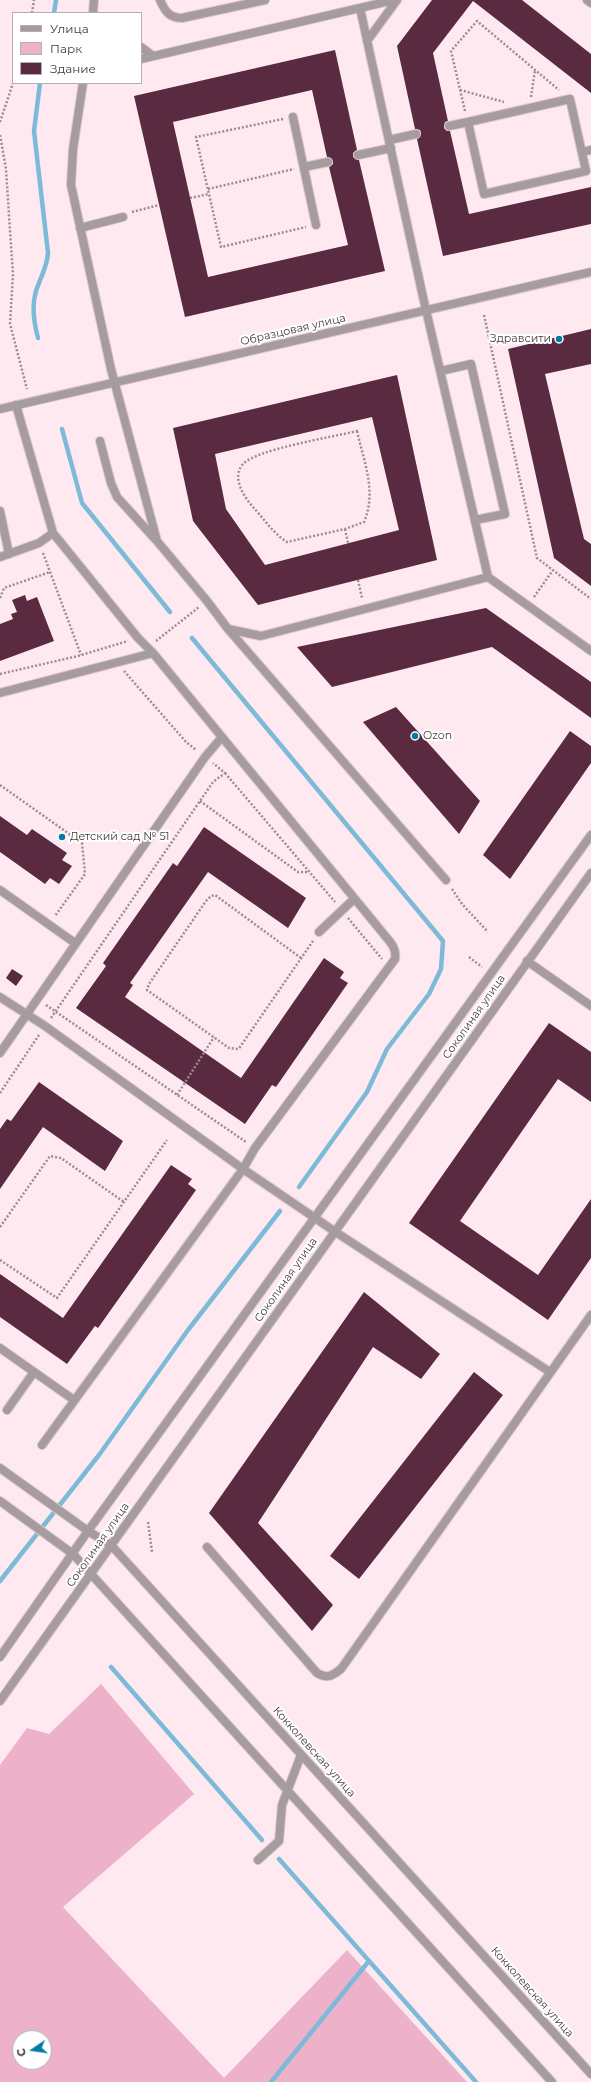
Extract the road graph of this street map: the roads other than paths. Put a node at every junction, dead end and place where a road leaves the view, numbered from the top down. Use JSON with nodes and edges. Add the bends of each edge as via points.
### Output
{"nodes":[{"id":1,"x":94,"y":0,"type":"edge"},
{"id":2,"x":160,"y":0,"type":"edge"},
{"id":3,"x":265,"y":0,"type":"edge"},
{"id":4,"x":395,"y":0,"type":"edge"},
{"id":5,"x":587,"y":0,"type":"edge"},
{"id":6,"x":591,"y":3,"type":"edge"},
{"id":7,"x":360,"y":8,"type":"junction"},
{"id":8,"x":93,"y":12,"type":"edge"},
{"id":9,"x":367,"y":41,"type":"junction"},
{"id":10,"x":142,"y":48,"type":"edge"},
{"id":11,"x":153,"y":56,"type":"junction"},
{"id":12,"x":142,"y":59,"type":"edge"},
{"id":13,"x":83,"y":84,"type":"edge"},
{"id":14,"x":293,"y":116,"type":"road end"},
{"id":15,"x":468,"y":122,"type":"junction"},
{"id":16,"x":449,"y":126,"type":"dead end"},
{"id":17,"x":416,"y":134,"type":"dead end"},
{"id":18,"x":390,"y":144,"type":"junction"},
{"id":19,"x":591,"y":150,"type":"edge"},
{"id":20,"x":582,"y":152,"type":"junction"},
{"id":21,"x":358,"y":155,"type":"dead end"},
{"id":22,"x":328,"y":162,"type":"dead end"},
{"id":23,"x":304,"y":167,"type":"junction"},
{"id":24,"x":126,"y":215,"type":"road end"},
{"id":25,"x":316,"y":225,"type":"road end"},
{"id":26,"x":80,"y":228,"type":"junction"},
{"id":27,"x":591,"y":272,"type":"edge"},
{"id":28,"x":426,"y":310,"type":"junction"},
{"id":29,"x":441,"y":371,"type":"junction"},
{"id":30,"x":115,"y":382,"type":"junction"},
{"id":31,"x":16,"y":405,"type":"junction"},
{"id":32,"x":0,"y":409,"type":"edge"},
{"id":33,"x":100,"y":441,"type":"dead end"},
{"id":34,"x":0,"y":512,"type":"edge"},
{"id":35,"x":475,"y":520,"type":"junction"},
{"id":36,"x":53,"y":533,"type":"junction"},
{"id":37,"x":157,"y":541,"type":"junction"},
{"id":38,"x":10,"y":554,"type":"junction"},
{"id":39,"x":0,"y":557,"type":"edge"},
{"id":40,"x":488,"y":576,"type":"junction"},
{"id":41,"x":228,"y":629,"type":"junction"},
{"id":42,"x":150,"y":651,"type":"junction"},
{"id":43,"x":591,"y":651,"type":"edge"},
{"id":44,"x":0,"y":693,"type":"edge"},
{"id":45,"x":222,"y":737,"type":"junction"},
{"id":46,"x":591,"y":835,"type":"edge"},
{"id":47,"x":591,"y":873,"type":"edge"},
{"id":48,"x":446,"y":880,"type":"road end"},
{"id":49,"x":0,"y":890,"type":"edge"},
{"id":50,"x":354,"y":898,"type":"junction"},
{"id":51,"x":319,"y":932,"type":"road end"},
{"id":52,"x":75,"y":943,"type":"junction"},
{"id":53,"x":527,"y":961,"type":"junction"},
{"id":54,"x":0,"y":997,"type":"edge"},
{"id":55,"x":591,"y":1006,"type":"edge"},
{"id":56,"x":26,"y":1016,"type":"junction"},
{"id":57,"x":0,"y":1053,"type":"edge"},
{"id":58,"x":243,"y":1169,"type":"junction"},
{"id":59,"x":315,"y":1218,"type":"junction"},
{"id":60,"x":334,"y":1231,"type":"junction"},
{"id":61,"x":591,"y":1315,"type":"edge"},
{"id":62,"x":0,"y":1348,"type":"edge"},
{"id":63,"x":34,"y":1372,"type":"junction"},
{"id":64,"x":550,"y":1372,"type":"junction"},
{"id":65,"x":74,"y":1400,"type":"junction"},
{"id":66,"x":7,"y":1410,"type":"dead end"},
{"id":67,"x":42,"y":1445,"type":"dead end"},
{"id":68,"x":0,"y":1468,"type":"edge"},
{"id":69,"x":0,"y":1501,"type":"edge"},
{"id":70,"x":88,"y":1531,"type":"junction"},
{"id":71,"x":111,"y":1545,"type":"junction"},
{"id":72,"x":207,"y":1547,"type":"dead end"},
{"id":73,"x":73,"y":1554,"type":"junction"},
{"id":74,"x":91,"y":1574,"type":"junction"},
{"id":75,"x":0,"y":1657,"type":"edge"},
{"id":76,"x":0,"y":1701,"type":"edge"},
{"id":77,"x":301,"y":1754,"type":"junction"},
{"id":78,"x":287,"y":1790,"type":"junction"},
{"id":79,"x":258,"y":1860,"type":"dead end"},
{"id":80,"x":591,"y":2074,"type":"edge"},
{"id":81,"x":552,"y":2082,"type":"edge"}],
"edges":[{"from":1,"to":8,"type":"street"},
{"from":2,"to":3,"type":"street","via":[[165,11],[173,18]]},
{"from":4,"to":7,"type":"street"},
{"from":4,"to":9,"type":"street"},
{"from":5,"to":6,"type":"street"},
{"from":7,"to":9,"type":"street"},
{"from":7,"to":11,"type":"street"},
{"from":9,"to":18,"type":"street"},
{"from":10,"to":11,"type":"street"},
{"from":11,"to":12,"type":"street"},
{"from":13,"to":26,"type":"street","via":[[73,149],[71,185]]},
{"from":14,"to":23,"type":"street"},
{"from":15,"to":16,"type":"street"},
{"from":15,"to":20,"type":"street","via":[[570,99]]},
{"from":15,"to":20,"type":"street","via":[[484,194],[586,171]]},
{"from":17,"to":18,"type":"street"},
{"from":18,"to":21,"type":"street"},
{"from":18,"to":28,"type":"street"},
{"from":19,"to":20,"type":"street"},
{"from":22,"to":23,"type":"street"},
{"from":23,"to":25,"type":"street"},
{"from":24,"to":26,"type":"street"},
{"from":26,"to":30,"type":"street"},
{"from":27,"to":28,"type":"street","name":"Образцовая улица"},
{"from":28,"to":29,"type":"street"},
{"from":28,"to":30,"type":"street","name":"Образцовая улица"},
{"from":29,"to":35,"type":"street"},
{"from":29,"to":35,"type":"street","via":[[471,364],[505,514]]},
{"from":30,"to":31,"type":"street","name":"Образцовая улица"},
{"from":30,"to":37,"type":"street"},
{"from":31,"to":32,"type":"street","name":"Образцовая улица"},
{"from":31,"to":36,"type":"street"},
{"from":33,"to":37,"type":"street","via":[[117,497]]},
{"from":34,"to":38,"type":"street"},
{"from":35,"to":40,"type":"street"},
{"from":36,"to":38,"type":"street","via":[[39,543]]},
{"from":36,"to":42,"type":"street"},
{"from":37,"to":41,"type":"street"},
{"from":38,"to":39,"type":"street"},
{"from":40,"to":41,"type":"street","via":[[261,636]]},
{"from":40,"to":43,"type":"street"},
{"from":41,"to":48,"type":"street"},
{"from":42,"to":44,"type":"street"},
{"from":42,"to":45,"type":"street"},
{"from":45,"to":50,"type":"street"},
{"from":45,"to":52,"type":"street","via":[[205,757]]},
{"from":46,"to":59,"type":"street","name":"Соколиная улица"},
{"from":47,"to":53,"type":"street","name":"Соколиная улица"},
{"from":49,"to":52,"type":"street"},
{"from":50,"to":51,"type":"street"},
{"from":50,"to":58,"type":"street","via":[[395,948],[395,959],[255,1148]]},
{"from":52,"to":56,"type":"street"},
{"from":53,"to":55,"type":"street"},
{"from":53,"to":60,"type":"street","name":"Соколиная улица"},
{"from":54,"to":56,"type":"street"},
{"from":56,"to":57,"type":"street"},
{"from":56,"to":58,"type":"street","via":[[44,1026]]},
{"from":58,"to":59,"type":"street"},
{"from":58,"to":65,"type":"street"},
{"from":59,"to":60,"type":"street"},
{"from":59,"to":70,"type":"street","name":"Соколиная улица"},
{"from":60,"to":64,"type":"street"},
{"from":60,"to":71,"type":"street","name":"Соколиная улица"},
{"from":61,"to":64,"type":"street"},
{"from":62,"to":63,"type":"street"},
{"from":63,"to":65,"type":"street"},
{"from":63,"to":66,"type":"street"},
{"from":64,"to":72,"type":"street","via":[[342,1669],[332,1676],[324,1677],[317,1673]]},
{"from":65,"to":67,"type":"street"},
{"from":68,"to":70,"type":"street","name":"Кокколевская улица"},
{"from":69,"to":73,"type":"street"},
{"from":70,"to":71,"type":"street","name":"Кокколевская улица"},
{"from":70,"to":73,"type":"street","name":"Соколиная улица"},
{"from":71,"to":74,"type":"street","name":"Соколиная улица"},
{"from":71,"to":77,"type":"street","name":"Кокколевская улица"},
{"from":73,"to":74,"type":"street"},
{"from":73,"to":75,"type":"street","name":"Соколиная улица"},
{"from":74,"to":76,"type":"street","name":"Соколиная улица"},
{"from":74,"to":78,"type":"street"},
{"from":77,"to":78,"type":"street"},
{"from":77,"to":80,"type":"street","name":"Кокколевская улица"},
{"from":78,"to":79,"type":"street","via":[[282,1805],[279,1841]]},
{"from":78,"to":81,"type":"street"}]}
